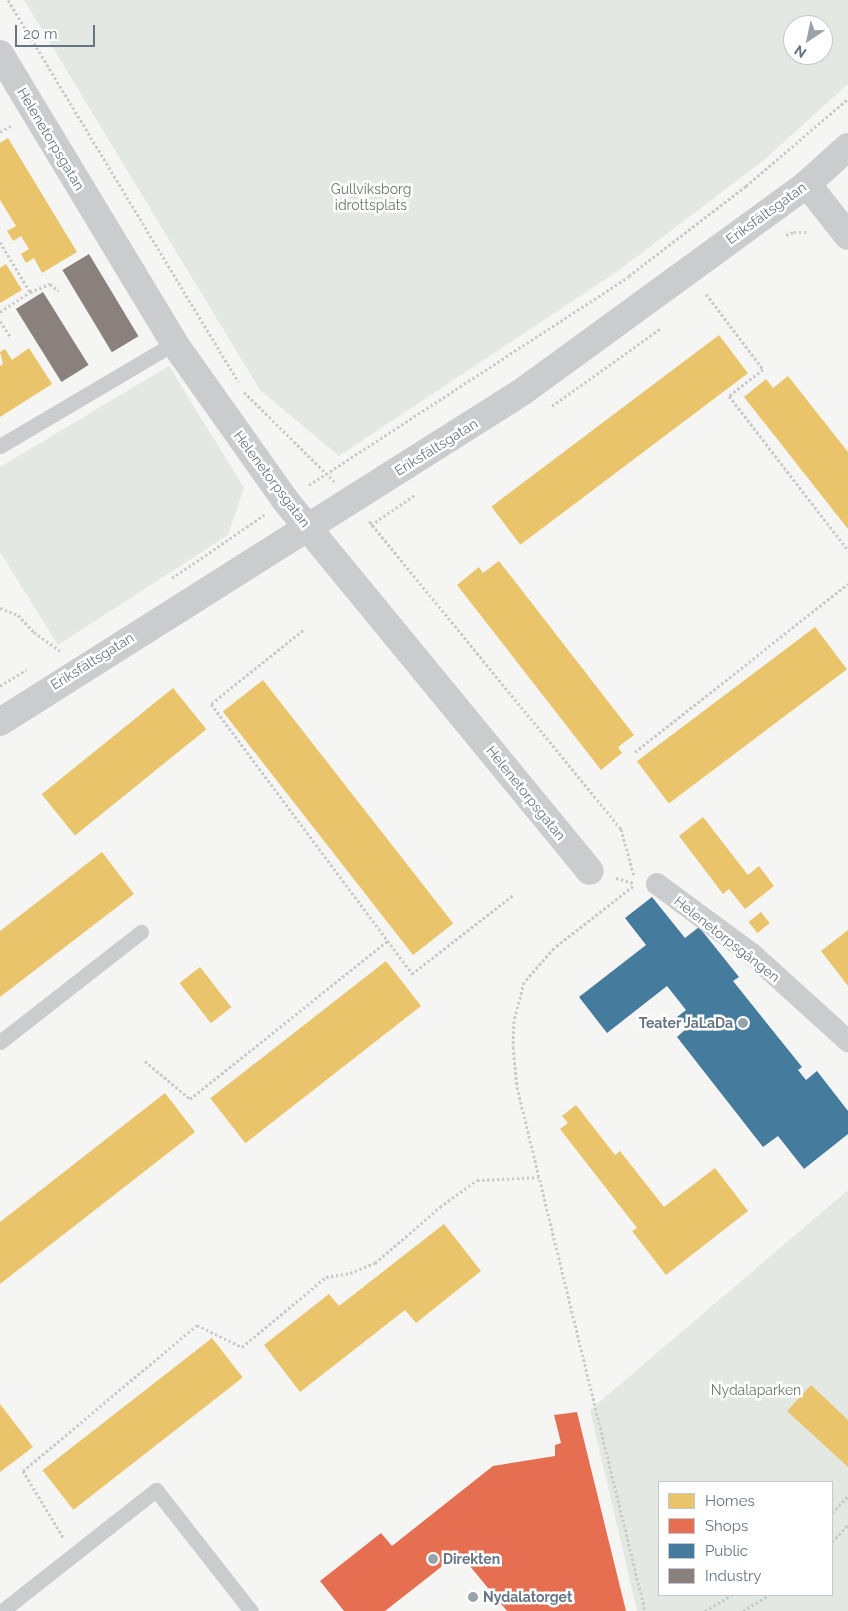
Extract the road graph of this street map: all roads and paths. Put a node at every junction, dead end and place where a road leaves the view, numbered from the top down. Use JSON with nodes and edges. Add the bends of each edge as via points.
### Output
{"nodes":[{"id":1,"x":8,"y":0,"type":"edge"},
{"id":2,"x":0,"y":54,"type":"edge"},
{"id":3,"x":848,"y":99,"type":"edge"},
{"id":4,"x":848,"y":147,"type":"edge"},
{"id":5,"x":807,"y":184,"type":"junction"},
{"id":6,"x":842,"y":228,"type":"edge"},
{"id":7,"x":780,"y":238,"type":"dead end"},
{"id":8,"x":0,"y":242,"type":"edge"},
{"id":9,"x":713,"y":288,"type":"dead end"},
{"id":10,"x":58,"y":291,"type":"dead end"},
{"id":11,"x":30,"y":292,"type":"junction"},
{"id":12,"x":706,"y":294,"type":"junction"},
{"id":13,"x":698,"y":300,"type":"dead end"},
{"id":14,"x":0,"y":312,"type":"edge"},
{"id":15,"x":0,"y":320,"type":"edge"},
{"id":16,"x":666,"y":324,"type":"dead end"},
{"id":17,"x":11,"y":338,"type":"dead end"},
{"id":18,"x":174,"y":343,"type":"junction"},
{"id":19,"x":547,"y":410,"type":"dead end"},
{"id":20,"x":0,"y":446,"type":"edge"},
{"id":21,"x":327,"y":474,"type":"junction"},
{"id":22,"x":418,"y":492,"type":"dead end"},
{"id":23,"x":285,"y":500,"type":"junction"},
{"id":24,"x":351,"y":500,"type":"junction"},
{"id":25,"x":371,"y":524,"type":"junction"},
{"id":26,"x":307,"y":526,"type":"junction"},
{"id":27,"x":848,"y":550,"type":"edge"},
{"id":28,"x":172,"y":578,"type":"dead end"},
{"id":29,"x":848,"y":584,"type":"edge"},
{"id":30,"x":0,"y":608,"type":"edge"},
{"id":31,"x":303,"y":630,"type":"dead end"},
{"id":32,"x":54,"y":655,"type":"dead end"},
{"id":33,"x":30,"y":668,"type":"dead end"},
{"id":34,"x":0,"y":686,"type":"edge"},
{"id":35,"x":1,"y":722,"type":"edge"},
{"id":36,"x":634,"y":752,"type":"dead end"},
{"id":37,"x":590,"y":871,"type":"joint"},
{"id":38,"x":646,"y":884,"type":"junction"},
{"id":39,"x":513,"y":895,"type":"dead end"},
{"id":40,"x":141,"y":932,"type":"dead end"},
{"id":41,"x":387,"y":941,"type":"junction"},
{"id":42,"x":848,"y":1041,"type":"edge"},
{"id":43,"x":0,"y":1042,"type":"edge"},
{"id":44,"x":145,"y":1061,"type":"dead end"},
{"id":45,"x":539,"y":1177,"type":"junction"},
{"id":46,"x":848,"y":1496,"type":"edge"},
{"id":47,"x":833,"y":1512,"type":"edge"},
{"id":48,"x":848,"y":1525,"type":"edge"},
{"id":49,"x":833,"y":1541,"type":"edge"},
{"id":50,"x":74,"y":1554,"type":"junction"},
{"id":51,"x":730,"y":1596,"type":"edge"},
{"id":52,"x":767,"y":1596,"type":"edge"},
{"id":53,"x":2,"y":1611,"type":"edge"},
{"id":54,"x":251,"y":1611,"type":"edge"},
{"id":55,"x":645,"y":1611,"type":"edge"},
{"id":56,"x":705,"y":1611,"type":"edge"},
{"id":57,"x":743,"y":1611,"type":"edge"}],
"edges":[{"from":1,"to":21,"type":"path","via":[[243,390]]},
{"from":2,"to":18,"type":"street","name":"Helenetorpsgatan"},
{"from":3,"to":21,"type":"path","via":[[746,186],[630,276]]},
{"from":4,"to":5,"type":"street","name":"Eriksfältsgatan"},
{"from":5,"to":6,"type":"street"},
{"from":5,"to":24,"type":"street","name":"Eriksfältsgatan","via":[[522,392]]},
{"from":6,"to":7,"type":"path","via":[[815,234],[794,232]]},
{"from":8,"to":11,"type":"path"},
{"from":9,"to":12,"type":"path"},
{"from":10,"to":11,"type":"path","via":[[50,284]]},
{"from":11,"to":14,"type":"path"},
{"from":12,"to":13,"type":"path"},
{"from":12,"to":27,"type":"path","via":[[763,369],[729,396]]},
{"from":15,"to":17,"type":"path"},
{"from":16,"to":19,"type":"path"},
{"from":18,"to":20,"type":"lane"},
{"from":18,"to":23,"type":"street","name":"Helenetorpsgatan"},
{"from":21,"to":23,"type":"path"},
{"from":21,"to":24,"type":"path"},
{"from":22,"to":25,"type":"path"},
{"from":23,"to":26,"type":"street","name":"Helenetorpsgatan"},
{"from":23,"to":28,"type":"path"},
{"from":24,"to":25,"type":"path"},
{"from":24,"to":26,"type":"street","name":"Eriksfältsgatan"},
{"from":25,"to":38,"type":"path","via":[[621,829]]},
{"from":26,"to":35,"type":"street","name":"Eriksfältsgatan","via":[[27,702]]},
{"from":26,"to":37,"type":"street","name":"Helenetorpsgatan"},
{"from":29,"to":36,"type":"path"},
{"from":30,"to":32,"type":"path","via":[[18,614],[34,632],[61,650]]},
{"from":31,"to":41,"type":"path","via":[[211,704]]},
{"from":33,"to":34,"type":"path"},
{"from":37,"to":38,"type":"path"},
{"from":38,"to":42,"type":"street","name":"Helenetorpsgången","via":[[752,954]]},
{"from":38,"to":45,"type":"path","via":[[554,948],[524,982],[514,1021],[517,1087]]},
{"from":39,"to":41,"type":"path","via":[[412,974]]},
{"from":40,"to":43,"type":"lane"},
{"from":41,"to":44,"type":"path","via":[[190,1098]]},
{"from":45,"to":50,"type":"path","via":[[478,1180],[440,1207],[375,1263],[350,1273],[326,1277],[242,1347],[196,1325],[23,1470]]},
{"from":45,"to":55,"type":"path"},
{"from":46,"to":47,"type":"path"},
{"from":48,"to":49,"type":"path"},
{"from":50,"to":53,"type":"lane"},
{"from":50,"to":54,"type":"lane","via":[[156,1490]]},
{"from":51,"to":56,"type":"path"},
{"from":52,"to":57,"type":"path"}]}
